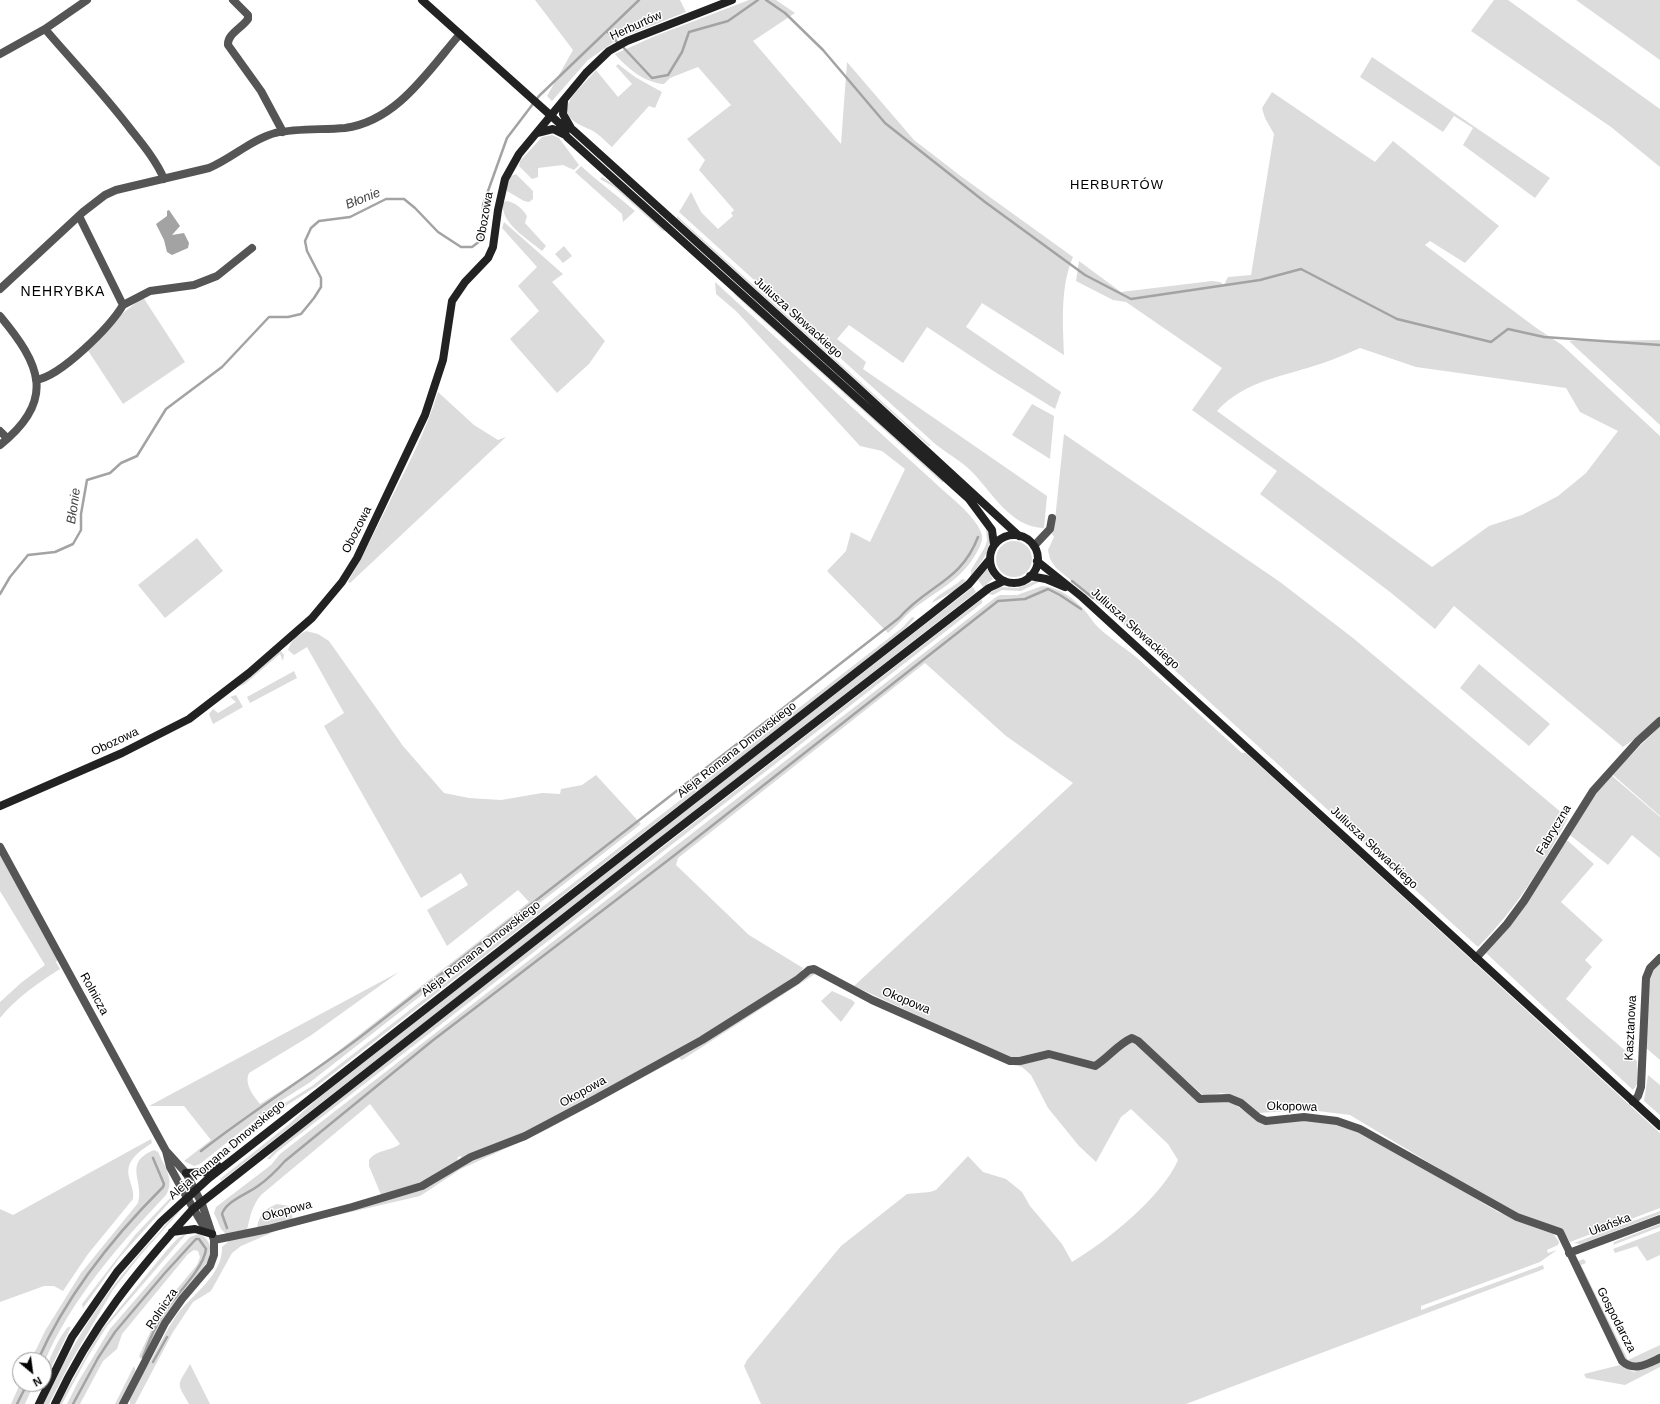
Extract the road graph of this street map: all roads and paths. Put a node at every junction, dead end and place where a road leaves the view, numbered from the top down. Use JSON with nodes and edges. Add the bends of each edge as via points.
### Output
{"nodes":[{"id":1,"x":87,"y":0,"type":"edge"},
{"id":2,"x":233,"y":0,"type":"edge"},
{"id":3,"x":422,"y":0,"type":"edge"},
{"id":4,"x":732,"y":0,"type":"edge"},
{"id":5,"x":45,"y":29,"type":"junction"},
{"id":6,"x":460,"y":34,"type":"junction"},
{"id":7,"x":0,"y":54,"type":"edge"},
{"id":8,"x":566,"y":97,"type":"junction"},
{"id":9,"x":550,"y":115,"type":"junction"},
{"id":10,"x":283,"y":132,"type":"junction"},
{"id":11,"x":536,"y":134,"type":"junction"},
{"id":12,"x":570,"y":134,"type":"junction"},
{"id":13,"x":164,"y":179,"type":"junction"},
{"id":14,"x":79,"y":216,"type":"junction"},
{"id":15,"x":252,"y":248,"type":"dead end"},
{"id":16,"x":0,"y":289,"type":"edge"},
{"id":17,"x":123,"y":305,"type":"junction"},
{"id":18,"x":0,"y":316,"type":"edge"},
{"id":19,"x":36,"y":380,"type":"junction"},
{"id":20,"x":0,"y":431,"type":"edge"},
{"id":21,"x":7,"y":438,"type":"junction"},
{"id":22,"x":0,"y":445,"type":"edge"},
{"id":23,"x":1052,"y":518,"type":"dead end"},
{"id":24,"x":1019,"y":536,"type":"junction"},
{"id":25,"x":994,"y":545,"type":"junction"},
{"id":26,"x":1034,"y":546,"type":"junction"},
{"id":27,"x":990,"y":559,"type":"junction"},
{"id":28,"x":1037,"y":560,"type":"junction"},
{"id":29,"x":1030,"y":576,"type":"junction"},
{"id":30,"x":1004,"y":581,"type":"junction"},
{"id":31,"x":1071,"y":589,"type":"junction"},
{"id":32,"x":1660,"y":721,"type":"edge"},
{"id":33,"x":0,"y":806,"type":"edge"},
{"id":34,"x":0,"y":847,"type":"edge"},
{"id":35,"x":1476,"y":958,"type":"junction"},
{"id":36,"x":1660,"y":958,"type":"edge"},
{"id":37,"x":1633,"y":1102,"type":"junction"},
{"id":38,"x":1660,"y":1126,"type":"edge"},
{"id":39,"x":166,"y":1151,"type":"junction"},
{"id":40,"x":229,"y":1161,"type":"junction"},
{"id":41,"x":186,"y":1173,"type":"junction"},
{"id":42,"x":195,"y":1191,"type":"junction"},
{"id":43,"x":188,"y":1197,"type":"junction"},
{"id":44,"x":202,"y":1204,"type":"junction"},
{"id":45,"x":193,"y":1208,"type":"junction"},
{"id":46,"x":1660,"y":1219,"type":"edge"},
{"id":47,"x":172,"y":1232,"type":"junction"},
{"id":48,"x":212,"y":1234,"type":"junction"},
{"id":49,"x":1569,"y":1253,"type":"junction"},
{"id":50,"x":1660,"y":1358,"type":"edge"},
{"id":51,"x":39,"y":1404,"type":"edge"},
{"id":52,"x":55,"y":1404,"type":"edge"},
{"id":53,"x":124,"y":1404,"type":"edge"}],
"edges":[{"from":1,"to":5,"type":"street"},
{"from":2,"to":10,"type":"street","via":[[248,14],[248,19],[230,36],[228,45],[261,91]]},
{"from":3,"to":6,"type":"main road","name":"Juliusza Słowackiego"},
{"from":4,"to":8,"type":"main road","name":"Herburtów","via":[[618,46],[598,60]]},
{"from":5,"to":7,"type":"street"},
{"from":5,"to":13,"type":"street","via":[[106,96],[141,142]]},
{"from":6,"to":9,"type":"main road","name":"Juliusza Słowackiego"},
{"from":6,"to":10,"type":"street","via":[[407,95],[378,117],[345,128]]},
{"from":8,"to":9,"type":"main road","name":"Herburtów"},
{"from":8,"to":12,"type":"main road","via":[[562,114]]},
{"from":9,"to":11,"type":"main road","name":"Obozowa"},
{"from":9,"to":12,"type":"main road","name":"Juliusza Słowackiego"},
{"from":10,"to":13,"type":"street","via":[[258,140],[209,168]]},
{"from":11,"to":12,"type":"main road","via":[[553,129]]},
{"from":11,"to":33,"type":"main road","name":"Obozowa","via":[[519,154],[505,179],[493,247],[488,258],[465,282],[452,301],[443,360],[425,415],[357,558],[342,582],[312,618],[249,673],[189,719],[122,753]]},
{"from":12,"to":24,"type":"main road","name":"Juliusza Słowackiego","via":[[856,386]]},
{"from":12,"to":25,"type":"main road","name":"Juliusza Słowackiego","via":[[969,499],[992,530]]},
{"from":13,"to":14,"type":"street","via":[[116,190],[105,195]]},
{"from":14,"to":16,"type":"street"},
{"from":14,"to":17,"type":"street"},
{"from":15,"to":17,"type":"street","via":[[217,276],[194,285],[150,291]]},
{"from":17,"to":19,"type":"street","via":[[116,316],[56,372]]},
{"from":18,"to":19,"type":"street","via":[[27,351]]},
{"from":19,"to":21,"type":"street","via":[[30,414],[22,426]]},
{"from":20,"to":21,"type":"street"},
{"from":21,"to":22,"type":"street"},
{"from":23,"to":26,"type":"street","via":[[1050,529]]},
{"from":24,"to":25,"type":"main road","via":[[1005,537]]},
{"from":24,"to":26,"type":"main road"},
{"from":25,"to":27,"type":"main road"},
{"from":26,"to":28,"type":"main road"},
{"from":27,"to":30,"type":"main road","via":[[994,572]]},
{"from":27,"to":40,"type":"main road","name":"Aleja Romana Dmowskiego","via":[[969,584]]},
{"from":28,"to":29,"type":"main road"},
{"from":28,"to":31,"type":"main road","name":"Juliusza Słowackiego"},
{"from":29,"to":30,"type":"main road","via":[[1017,582]]},
{"from":29,"to":31,"type":"main road","name":"Juliusza Słowackiego"},
{"from":30,"to":44,"type":"main road","name":"Aleja Romana Dmowskiego","via":[[989,588],[663,840],[256,1158]]},
{"from":31,"to":35,"type":"main road","name":"Juliusza Słowackiego"},
{"from":32,"to":35,"type":"street","name":"Fabryczna","via":[[1638,741],[1593,791],[1524,901]]},
{"from":34,"to":39,"type":"street","name":"Rolnicza"},
{"from":35,"to":37,"type":"main road","name":"Juliusza Słowackiego"},
{"from":36,"to":37,"type":"street","name":"Kasztanowa","via":[[1650,968],[1646,978],[1641,1087]]},
{"from":37,"to":38,"type":"main road","name":"Juliusza Słowackiego"},
{"from":39,"to":41,"type":"street","name":"Rolnicza"},
{"from":39,"to":43,"type":"street","name":"Rolnicza","via":[[176,1178]]},
{"from":40,"to":41,"type":"main road","via":[[206,1172]]},
{"from":40,"to":42,"type":"main road","name":"Aleja Romana Dmowskiego"},
{"from":41,"to":42,"type":"street","name":"Rolnicza"},
{"from":42,"to":43,"type":"main road","name":"Aleja Romana Dmowskiego"},
{"from":42,"to":44,"type":"street","name":"Rolnicza"},
{"from":43,"to":45,"type":"street","name":"Rolnicza"},
{"from":43,"to":51,"type":"main road","name":"Aleja Romana Dmowskiego","via":[[137,1248],[93,1304],[72,1337]]},
{"from":44,"to":45,"type":"main road","name":"Aleja Romana Dmowskiego"},
{"from":44,"to":48,"type":"street","name":"Rolnicza"},
{"from":45,"to":47,"type":"main road","name":"Aleja Romana Dmowskiego"},
{"from":45,"to":48,"type":"street","name":"Rolnicza"},
{"from":46,"to":49,"type":"street","name":"Ułańska"},
{"from":47,"to":48,"type":"main road","via":[[195,1229]]},
{"from":47,"to":52,"type":"main road","name":"Aleja Romana Dmowskiego","via":[[134,1275],[100,1322]]},
{"from":48,"to":49,"type":"street","name":"Okopowa","via":[[268,1229],[422,1186],[471,1158],[556,1120],[690,1046],[814,968],[872,1000],[1010,1061],[1049,1054],[1095,1066],[1132,1038],[1200,1099],[1229,1098],[1241,1103],[1266,1121],[1304,1117],[1337,1121],[1360,1129],[1516,1217],[1560,1232]]},
{"from":48,"to":53,"type":"street","name":"Rolnicza","via":[[214,1255],[210,1266],[165,1323]]},
{"from":49,"to":50,"type":"street","name":"Gospodarcza","via":[[1622,1361],[1627,1366],[1634,1367]]}]}
